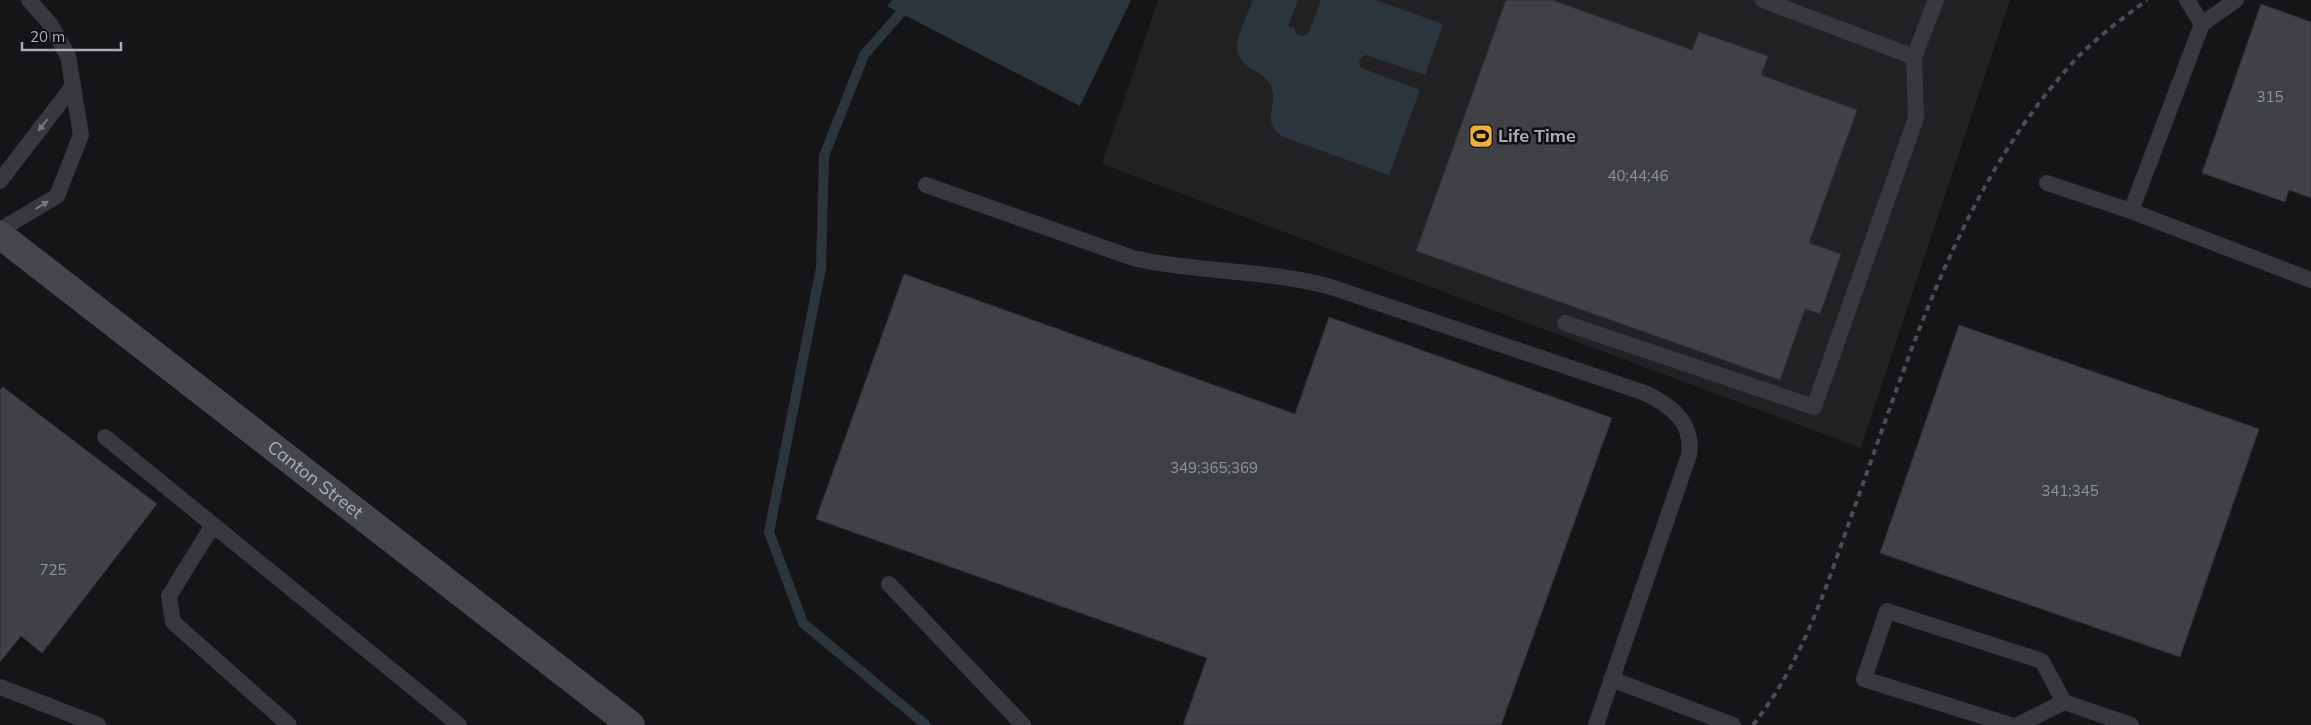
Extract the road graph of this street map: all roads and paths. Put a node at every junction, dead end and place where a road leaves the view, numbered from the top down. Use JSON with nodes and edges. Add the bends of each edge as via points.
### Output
{"nodes":[{"id":1,"x":29,"y":0,"type":"edge"},
{"id":2,"x":1763,"y":0,"type":"edge"},
{"id":3,"x":1936,"y":0,"type":"edge"},
{"id":4,"x":2187,"y":0,"type":"edge"},
{"id":5,"x":2236,"y":0,"type":"edge"},
{"id":6,"x":2202,"y":24,"type":"junction"},
{"id":7,"x":1914,"y":57,"type":"junction"},
{"id":8,"x":73,"y":86,"type":"junction"},
{"id":9,"x":0,"y":181,"type":"edge"},
{"id":10,"x":2047,"y":183,"type":"dead end"},
{"id":11,"x":926,"y":185,"type":"dead end"},
{"id":12,"x":2131,"y":210,"type":"junction"},
{"id":13,"x":0,"y":230,"type":"edge"},
{"id":14,"x":0,"y":235,"type":"edge"},
{"id":15,"x":2311,"y":280,"type":"edge"},
{"id":16,"x":1565,"y":322,"type":"dead end"},
{"id":17,"x":105,"y":437,"type":"dead end"},
{"id":18,"x":212,"y":525,"type":"junction"},
{"id":19,"x":888,"y":584,"type":"dead end"},
{"id":20,"x":1611,"y":679,"type":"junction"},
{"id":21,"x":0,"y":688,"type":"edge"},
{"id":22,"x":2064,"y":702,"type":"junction"},
{"id":23,"x":98,"y":725,"type":"edge"},
{"id":24,"x":289,"y":725,"type":"edge"},
{"id":25,"x":459,"y":725,"type":"edge"},
{"id":26,"x":630,"y":725,"type":"edge"},
{"id":27,"x":1023,"y":725,"type":"edge"},
{"id":28,"x":1596,"y":725,"type":"edge"},
{"id":29,"x":1733,"y":725,"type":"edge"},
{"id":30,"x":2010,"y":725,"type":"edge"},
{"id":31,"x":2018,"y":725,"type":"edge"},
{"id":32,"x":2131,"y":725,"type":"edge"}],
"edges":[{"from":1,"to":8,"type":"lane","via":[[50,24],[68,56]]},
{"from":2,"to":7,"type":"lane"},
{"from":3,"to":7,"type":"lane"},
{"from":4,"to":6,"type":"lane"},
{"from":5,"to":6,"type":"lane"},
{"from":6,"to":12,"type":"lane"},
{"from":7,"to":16,"type":"lane","via":[[1916,118],[1814,406]]},
{"from":8,"to":9,"type":"lane","one_way":true},
{"from":13,"to":8,"type":"lane","one_way":true,"via":[[57,196],[81,135]]},
{"from":10,"to":12,"type":"lane"},
{"from":11,"to":20,"type":"lane","via":[[1133,258],[1162,265],[1282,276],[1331,287],[1665,402],[1687,429],[1691,443],[1689,455]]},
{"from":12,"to":15,"type":"lane"},
{"from":14,"to":26,"type":"main road","name":"Canton Street"},
{"from":17,"to":18,"type":"lane"},
{"from":18,"to":24,"type":"lane","via":[[169,596],[173,622]]},
{"from":18,"to":25,"type":"lane"},
{"from":19,"to":27,"type":"lane"},
{"from":20,"to":28,"type":"lane"},
{"from":20,"to":29,"type":"lane"},
{"from":21,"to":23,"type":"lane"},
{"from":22,"to":30,"type":"lane","via":[[2042,661],[1887,611],[1864,679]]},
{"from":22,"to":31,"type":"lane"},
{"from":22,"to":32,"type":"lane"}]}
